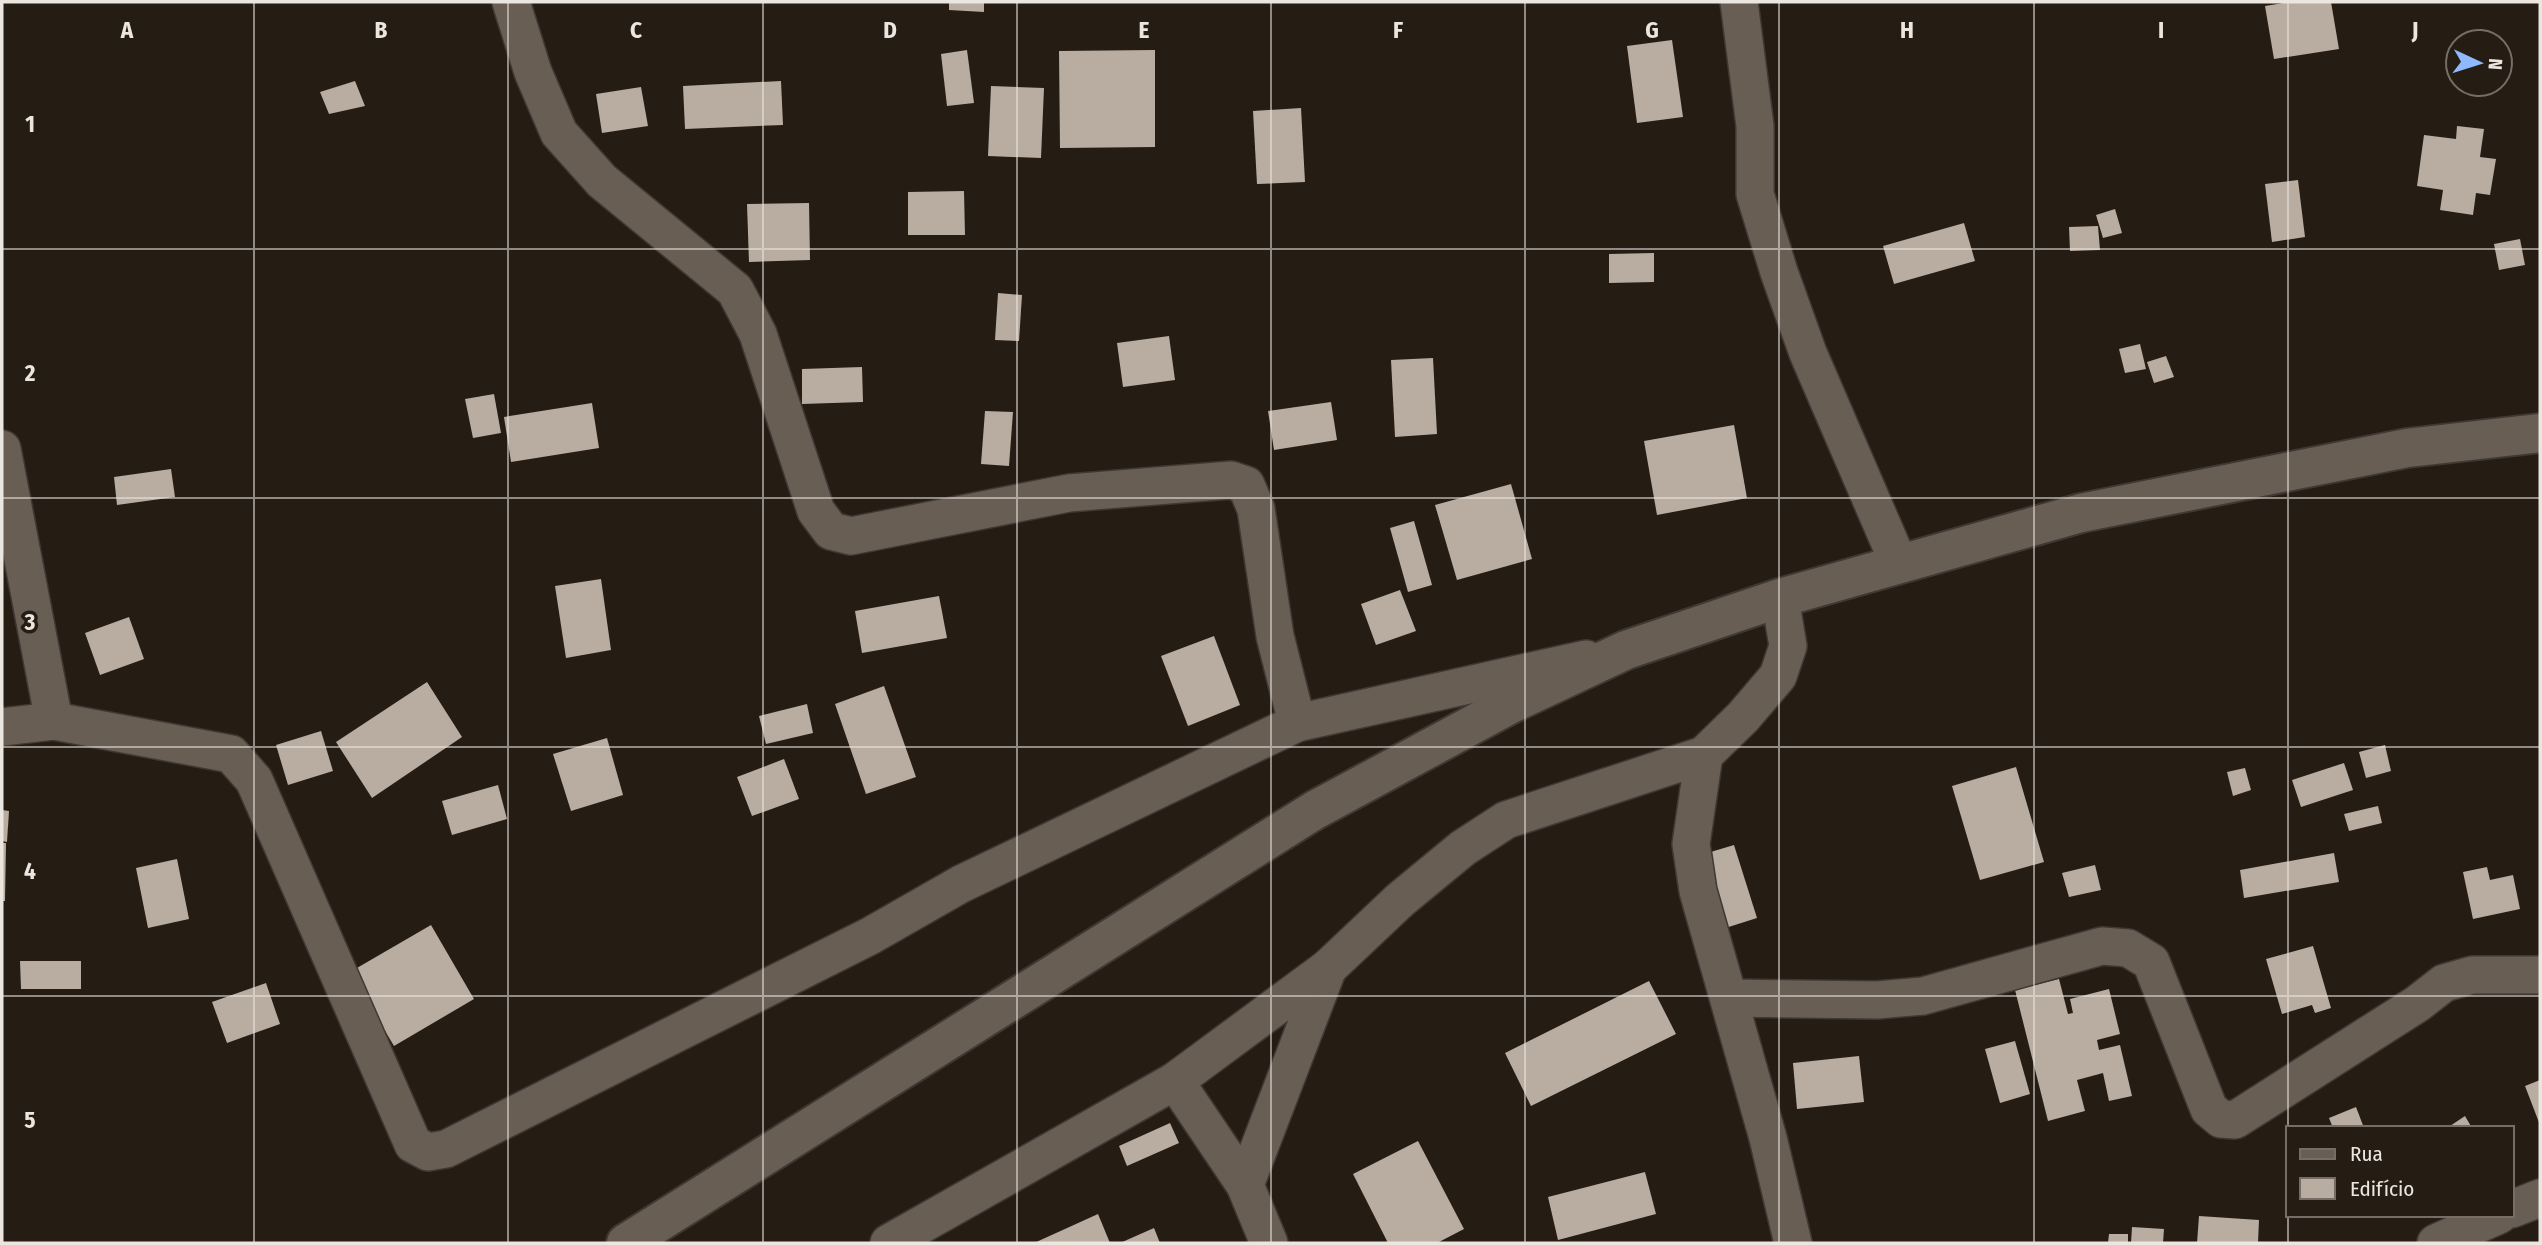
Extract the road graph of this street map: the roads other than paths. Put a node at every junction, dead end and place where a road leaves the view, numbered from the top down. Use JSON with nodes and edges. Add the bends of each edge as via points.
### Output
{"nodes":[{"id":1,"x":511,"y":2,"type":"edge"},
{"id":2,"x":1739,"y":2,"type":"edge"},
{"id":3,"x":2540,"y":433,"type":"edge"},
{"id":4,"x":2,"y":449,"type":"edge"},
{"id":5,"x":1899,"y":564,"type":"junction"},
{"id":6,"x":1780,"y":598,"type":"junction"},
{"id":7,"x":1626,"y":650,"type":"junction"},
{"id":8,"x":54,"y":721,"type":"junction"},
{"id":9,"x":1297,"y":723,"type":"junction"},
{"id":10,"x":2,"y":727,"type":"edge"},
{"id":11,"x":1704,"y":755,"type":"junction"},
{"id":12,"x":1328,"y":968,"type":"junction"},
{"id":13,"x":2540,"y":975,"type":"edge"},
{"id":14,"x":1729,"y":998,"type":"junction"},
{"id":15,"x":1175,"y":1081,"type":"junction"},
{"id":16,"x":1245,"y":1185,"type":"junction"},
{"id":17,"x":2540,"y":1198,"type":"edge"},
{"id":18,"x":2514,"y":1208,"type":"edge"},
{"id":19,"x":2494,"y":1217,"type":"edge"},
{"id":20,"x":626,"y":1243,"type":"edge"},
{"id":21,"x":889,"y":1243,"type":"edge"},
{"id":22,"x":1269,"y":1243,"type":"edge"},
{"id":23,"x":1793,"y":1243,"type":"edge"},
{"id":24,"x":2436,"y":1243,"type":"edge"}],
"edges":[{"from":1,"to":9,"type":"street","via":[[559,133],[602,181],[735,290],[758,334],[816,511],[831,531],[851,536],[1069,493],[1231,480],[1246,485],[1256,509],[1275,636]]},
{"from":2,"to":5,"type":"street","via":[[1755,126],[1755,194],[1808,353]]},
{"from":3,"to":5,"type":"main road","via":[[2407,447],[2183,492],[2081,513]]},
{"from":4,"to":8,"type":"street"},
{"from":5,"to":6,"type":"main road"},
{"from":6,"to":7,"type":"main road"},
{"from":6,"to":11,"type":"street","via":[[1788,646],[1778,676]]},
{"from":7,"to":9,"type":"street"},
{"from":7,"to":20,"type":"main road","via":[[1511,704],[1315,810]]},
{"from":8,"to":9,"type":"street","via":[[230,754],[254,780],[413,1144],[428,1152],[446,1149],[870,936],[961,884]]},
{"from":8,"to":10,"type":"street"},
{"from":11,"to":12,"type":"street","via":[[1506,820],[1452,856]]},
{"from":11,"to":14,"type":"street","via":[[1691,844],[1698,891]]},
{"from":12,"to":15,"type":"street"},
{"from":12,"to":16,"type":"street"},
{"from":13,"to":14,"type":"street","via":[[2472,975],[2444,983],[2235,1120],[2221,1119],[2209,1109],[2151,962],[2128,948],[2102,946],[1923,996],[1877,1000]]},
{"from":14,"to":23,"type":"street"},
{"from":15,"to":16,"type":"street"},
{"from":15,"to":21,"type":"street"},
{"from":16,"to":22,"type":"street"},
{"from":17,"to":18,"type":"street"},
{"from":19,"to":24,"type":"street"}]}
